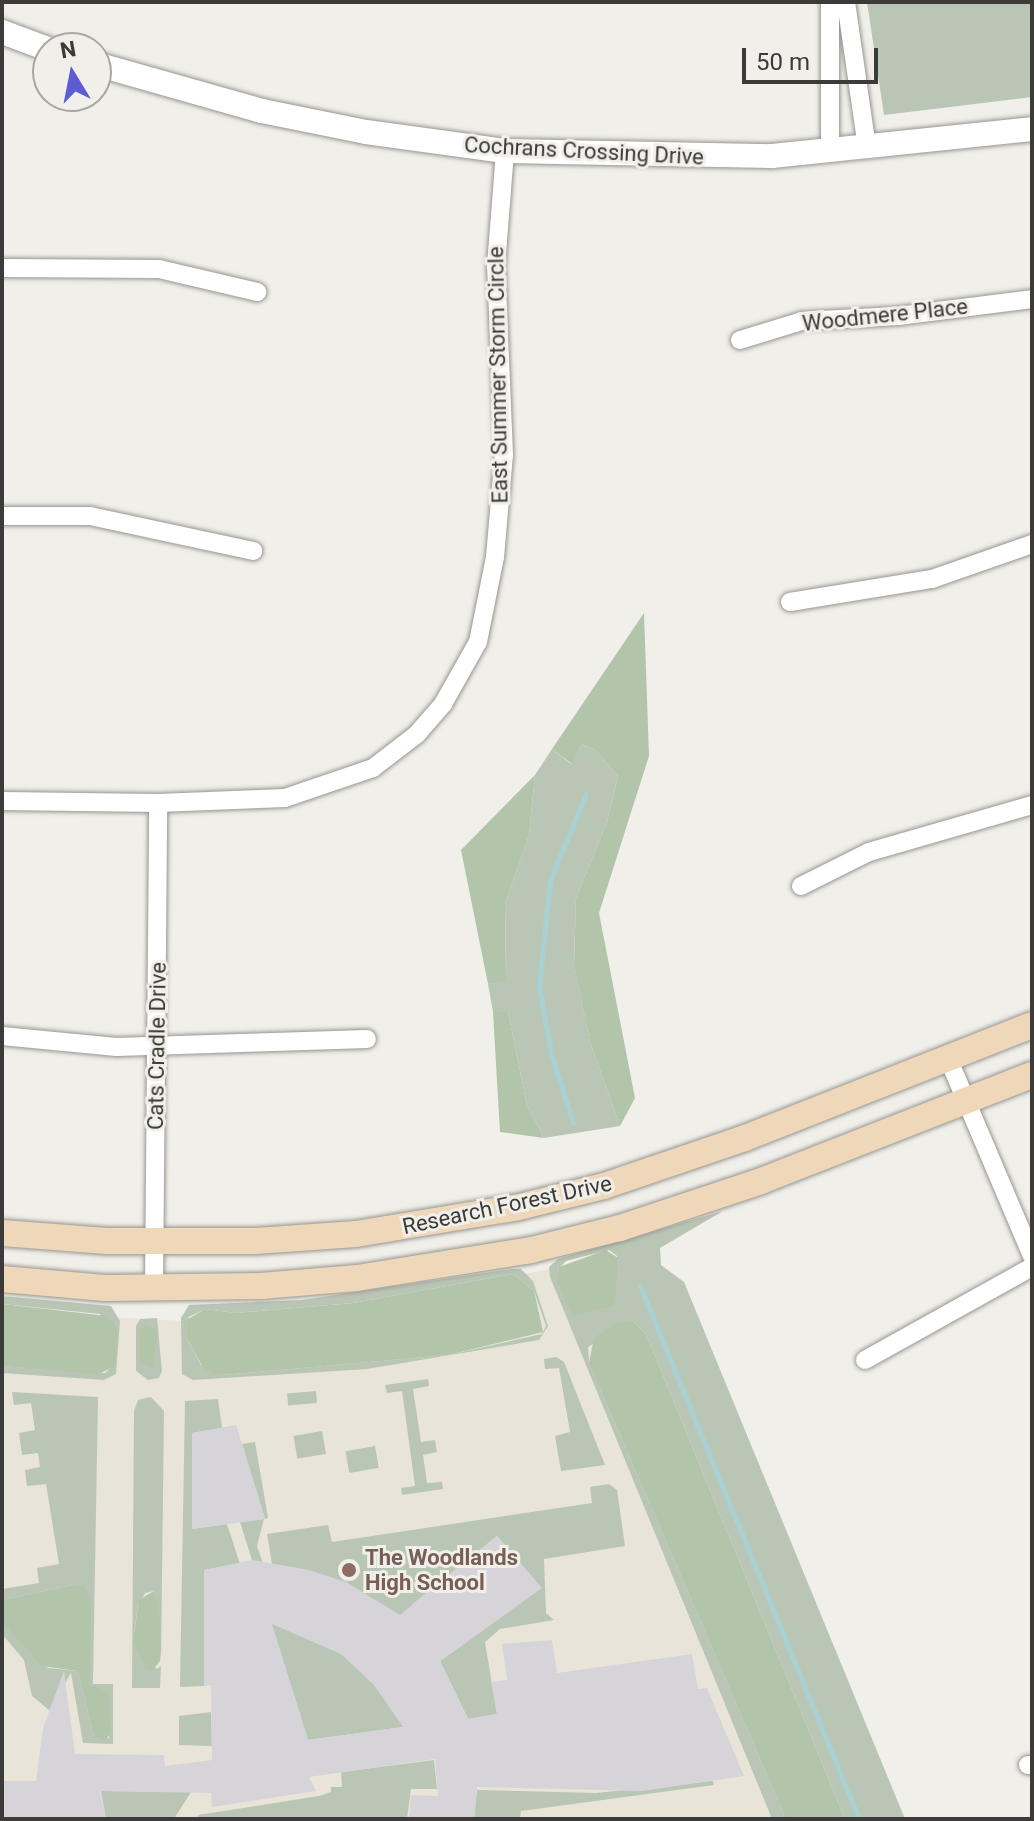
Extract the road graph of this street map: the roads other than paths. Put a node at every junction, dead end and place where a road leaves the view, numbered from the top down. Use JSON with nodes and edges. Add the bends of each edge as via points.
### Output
{"nodes":[{"id":1,"x":830,"y":2,"type":"edge"},
{"id":2,"x":846,"y":2,"type":"edge"},
{"id":3,"x":2,"y":32,"type":"edge"},
{"id":4,"x":32,"y":43,"type":"edge"},
{"id":5,"x":112,"y":69,"type":"edge"},
{"id":6,"x":1032,"y":129,"type":"edge"},
{"id":7,"x":867,"y":148,"type":"junction"},
{"id":8,"x":505,"y":151,"type":"junction"},
{"id":9,"x":830,"y":151,"type":"junction"},
{"id":10,"x":2,"y":268,"type":"edge"},
{"id":11,"x":257,"y":292,"type":"dead end"},
{"id":12,"x":1032,"y":299,"type":"edge"},
{"id":13,"x":740,"y":340,"type":"dead end"},
{"id":14,"x":2,"y":516,"type":"edge"},
{"id":15,"x":1032,"y":544,"type":"edge"},
{"id":16,"x":253,"y":551,"type":"dead end"},
{"id":17,"x":790,"y":602,"type":"dead end"},
{"id":18,"x":2,"y":801,"type":"edge"},
{"id":19,"x":158,"y":803,"type":"junction"},
{"id":20,"x":1032,"y":805,"type":"edge"},
{"id":21,"x":801,"y":886,"type":"dead end"},
{"id":22,"x":1032,"y":1025,"type":"edge"},
{"id":23,"x":2,"y":1036,"type":"edge"},
{"id":24,"x":367,"y":1039,"type":"dead end"},
{"id":25,"x":158,"y":1047,"type":"junction"},
{"id":26,"x":948,"y":1058,"type":"junction"},
{"id":27,"x":1032,"y":1075,"type":"edge"},
{"id":28,"x":966,"y":1101,"type":"junction"},
{"id":29,"x":2,"y":1233,"type":"edge"},
{"id":30,"x":153,"y":1242,"type":"junction"},
{"id":31,"x":1032,"y":1256,"type":"edge"},
{"id":32,"x":1032,"y":1267,"type":"edge"},
{"id":33,"x":2,"y":1279,"type":"edge"},
{"id":34,"x":154,"y":1288,"type":"junction"},
{"id":35,"x":865,"y":1360,"type":"dead end"}],
"edges":[{"from":1,"to":9,"type":"street"},
{"from":2,"to":7,"type":"street"},
{"from":3,"to":4,"type":"street"},
{"from":5,"to":8,"type":"street","name":"Cochrans Crossing Drive","via":[[262,111]]},
{"from":6,"to":7,"type":"street","name":"Cochrans Crossing Drive"},
{"from":7,"to":9,"type":"street","name":"Cochrans Crossing Drive"},
{"from":8,"to":9,"type":"street","name":"Cochrans Crossing Drive","via":[[679,157]]},
{"from":8,"to":19,"type":"street","name":"East Summer Storm Circle","via":[[496,266],[502,498],[489,604],[463,675],[417,734],[373,768],[346,781],[285,798]]},
{"from":10,"to":11,"type":"street","via":[[159,269]]},
{"from":12,"to":13,"type":"street","name":"Woodmere Place","via":[[898,316],[802,321]]},
{"from":14,"to":16,"type":"street","via":[[90,516]]},
{"from":15,"to":17,"type":"street","via":[[932,579]]},
{"from":18,"to":19,"type":"street","name":"East Summer Storm Circle"},
{"from":19,"to":25,"type":"street","name":"Cats Cradle Drive"},
{"from":20,"to":21,"type":"street","via":[[869,852]]},
{"from":22,"to":26,"type":"main road","name":"Research Forest Drive"},
{"from":23,"to":25,"type":"street"},
{"from":24,"to":25,"type":"street"},
{"from":25,"to":30,"type":"street","name":"Cats Cradle Drive"},
{"from":26,"to":28,"type":"street"},
{"from":26,"to":30,"type":"main road","name":"Research Forest Drive","via":[[745,1138],[560,1198],[356,1234]]},
{"from":27,"to":28,"type":"main road","name":"Research Forest Drive"},
{"from":28,"to":31,"type":"street"},
{"from":28,"to":34,"type":"main road","name":"Research Forest Drive","via":[[761,1181],[567,1242],[357,1278]]},
{"from":29,"to":30,"type":"main road","name":"Research Forest Drive"},
{"from":30,"to":34,"type":"street","name":"Cats Cradle Drive"},
{"from":32,"to":35,"type":"street"},
{"from":33,"to":34,"type":"main road","name":"Research Forest Drive"}]}
